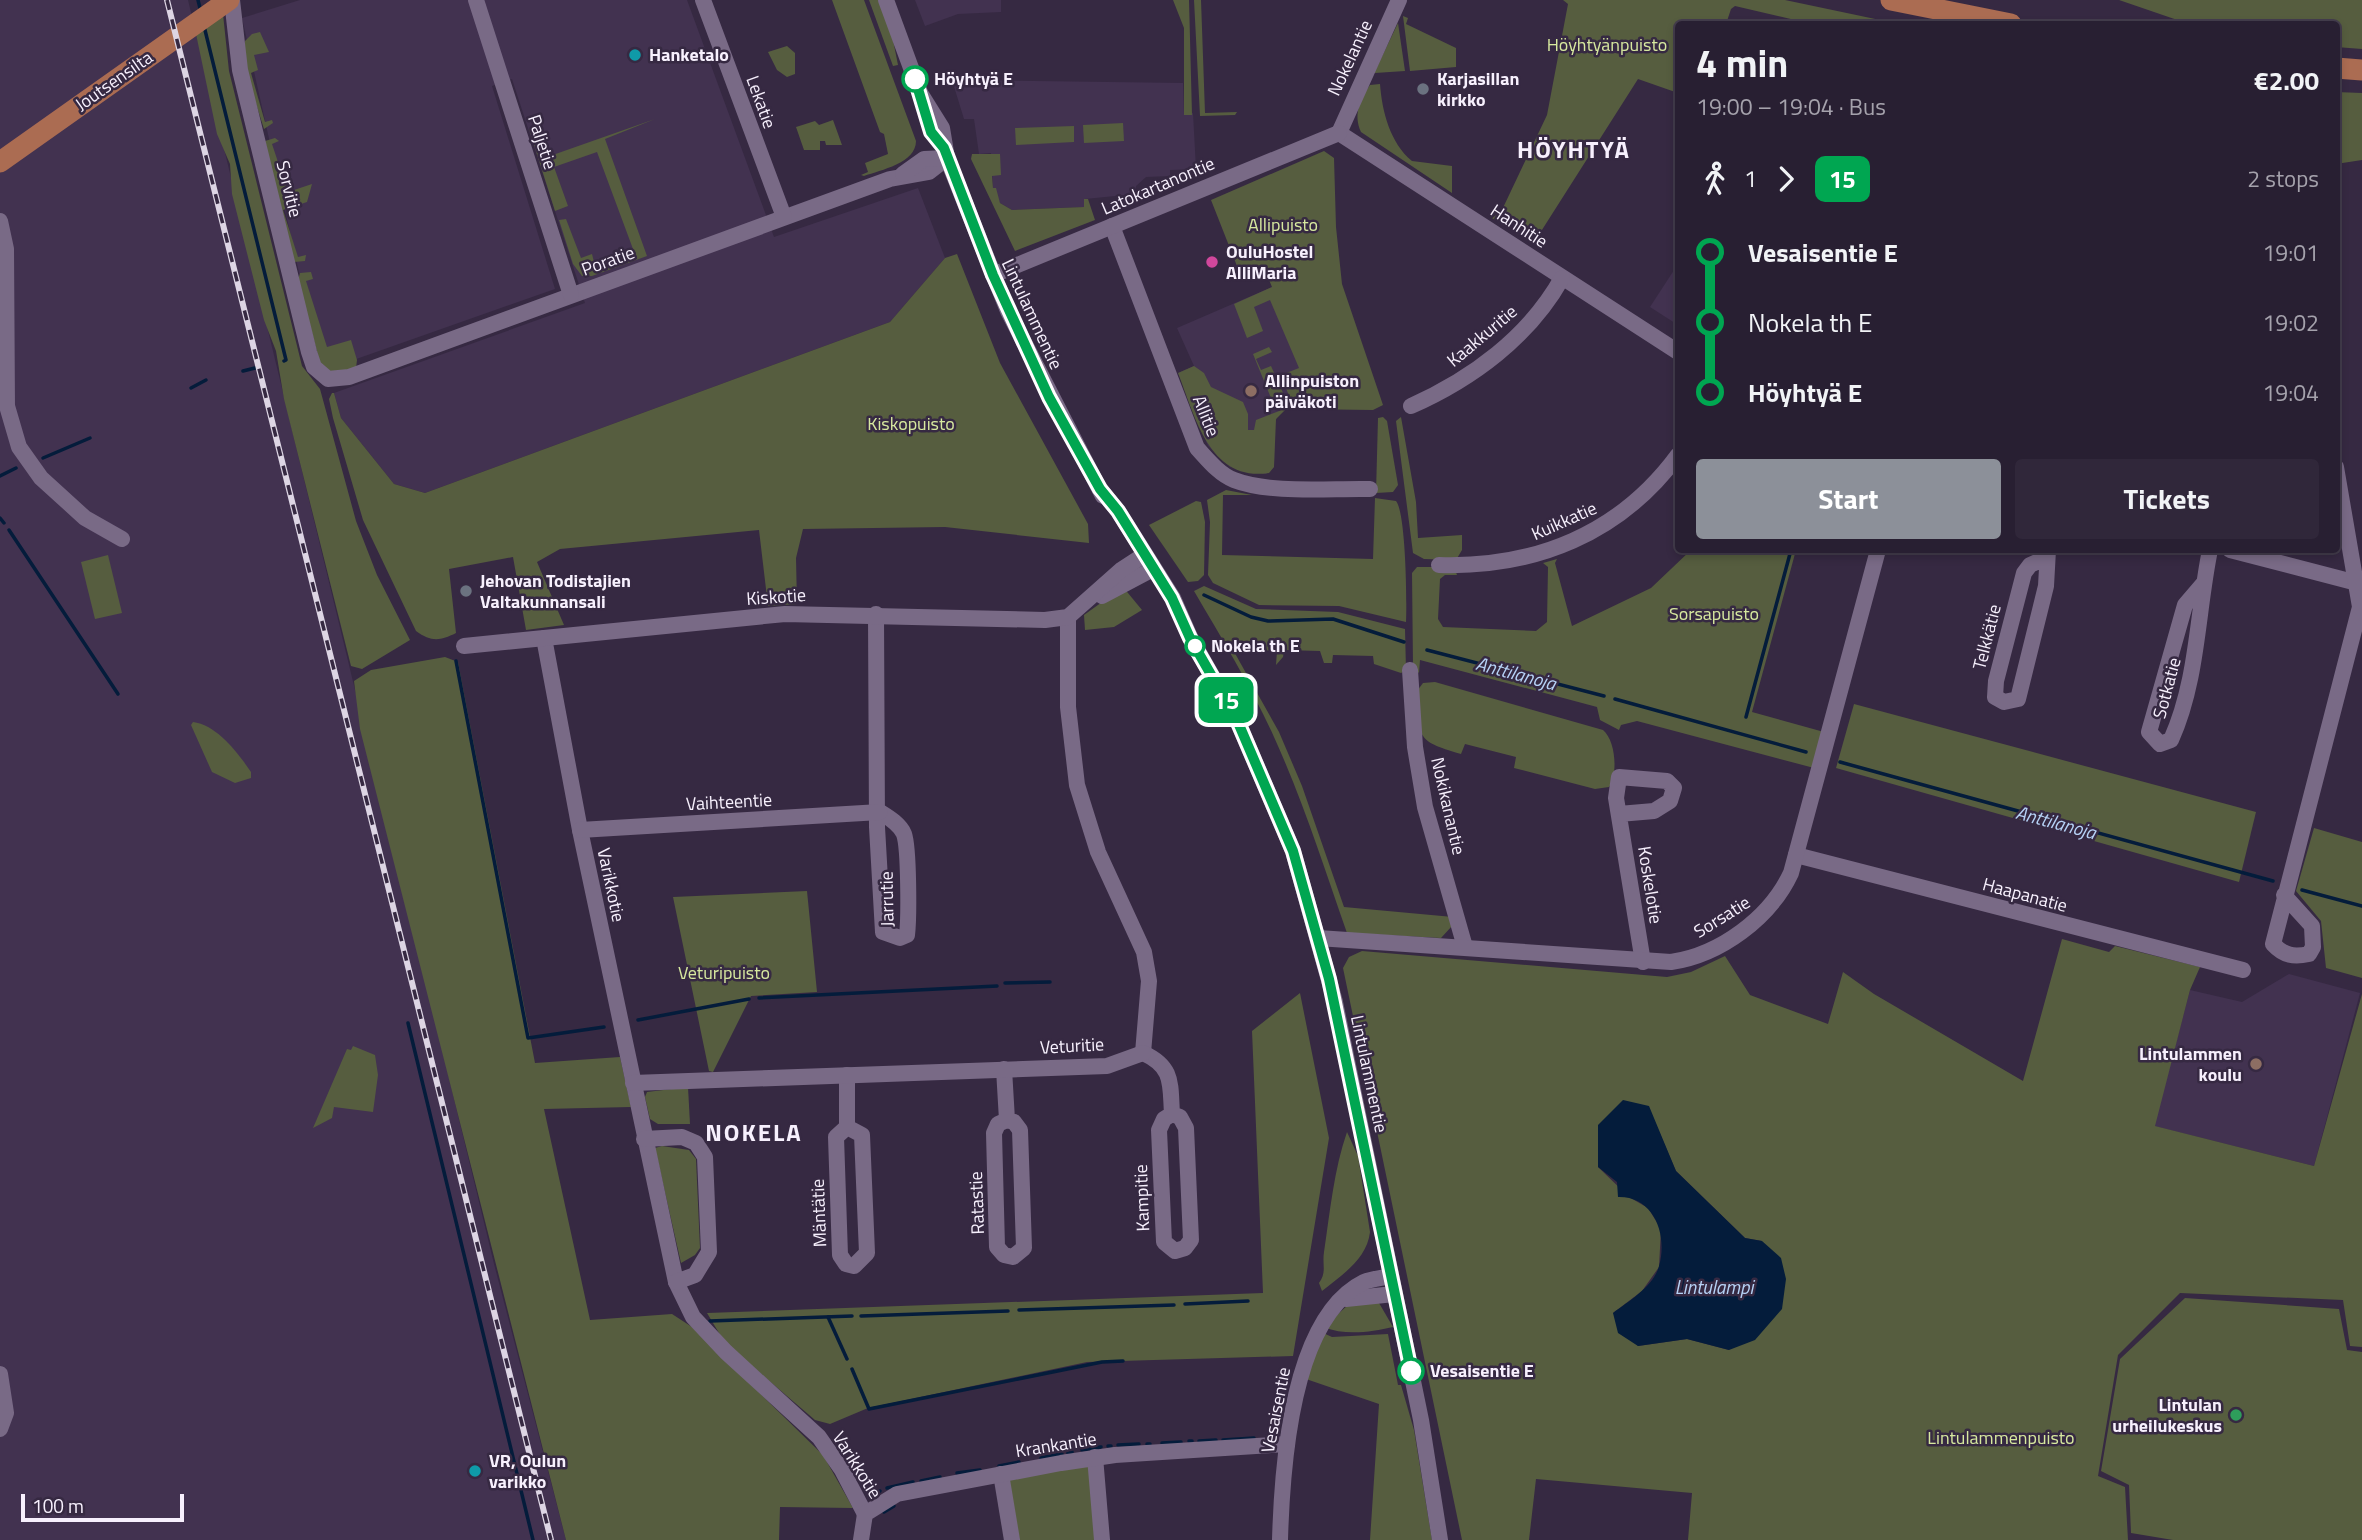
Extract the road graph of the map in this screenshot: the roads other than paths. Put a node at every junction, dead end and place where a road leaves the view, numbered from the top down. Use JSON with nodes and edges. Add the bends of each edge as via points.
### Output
{"nodes":[{"id":1,"x":230,"y":0,"type":"edge"},
{"id":2,"x":476,"y":0,"type":"edge"},
{"id":3,"x":703,"y":0,"type":"edge"},
{"id":4,"x":886,"y":0,"type":"edge"},
{"id":5,"x":1399,"y":0,"type":"edge"},
{"id":6,"x":1891,"y":0,"type":"edge"},
{"id":7,"x":1996,"y":21,"type":"edge"},
{"id":8,"x":2340,"y":68,"type":"edge"},
{"id":9,"x":2362,"y":70,"type":"edge"},
{"id":10,"x":1339,"y":133,"type":"junction"},
{"id":11,"x":946,"y":153,"type":"junction"},
{"id":12,"x":0,"y":162,"type":"edge"},
{"id":13,"x":784,"y":217,"type":"junction"},
{"id":14,"x":0,"y":221,"type":"edge"},
{"id":15,"x":1112,"y":226,"type":"junction"},
{"id":16,"x":993,"y":275,"type":"junction"},
{"id":17,"x":1562,"y":278,"type":"junction"},
{"id":18,"x":571,"y":295,"type":"junction"},
{"id":19,"x":1675,"y":350,"type":"edge"},
{"id":20,"x":328,"y":379,"type":"joint"},
{"id":21,"x":1411,"y":406,"type":"dead end"},
{"id":22,"x":1675,"y":459,"type":"edge"},
{"id":23,"x":1370,"y":489,"type":"dead end"},
{"id":24,"x":2340,"y":489,"type":"edge"},
{"id":25,"x":122,"y":539,"type":"dead end"},
{"id":26,"x":1877,"y":553,"type":"edge"},
{"id":27,"x":2209,"y":553,"type":"edge"},
{"id":28,"x":2242,"y":553,"type":"edge"},
{"id":29,"x":2047,"y":554,"type":"edge"},
{"id":30,"x":1145,"y":564,"type":"junction"},
{"id":31,"x":1439,"y":565,"type":"dead end"},
{"id":32,"x":2357,"y":583,"type":"junction"},
{"id":33,"x":2203,"y":584,"type":"junction"},
{"id":34,"x":876,"y":614,"type":"junction"},
{"id":35,"x":1068,"y":617,"type":"junction"},
{"id":36,"x":544,"y":638,"type":"junction"},
{"id":37,"x":464,"y":646,"type":"dead end"},
{"id":38,"x":1410,"y":670,"type":"dead end"},
{"id":39,"x":880,"y":812,"type":"junction"},
{"id":40,"x":1619,"y":814,"type":"dead end"},
{"id":41,"x":580,"y":830,"type":"junction"},
{"id":42,"x":1797,"y":855,"type":"junction"},
{"id":43,"x":2284,"y":895,"type":"dead end"},
{"id":44,"x":1318,"y":937,"type":"junction"},
{"id":45,"x":1465,"y":947,"type":"junction"},
{"id":46,"x":1643,"y":962,"type":"junction"},
{"id":47,"x":2243,"y":970,"type":"dead end"},
{"id":48,"x":1143,"y":1054,"type":"junction"},
{"id":49,"x":1004,"y":1069,"type":"junction"},
{"id":50,"x":847,"y":1075,"type":"junction"},
{"id":51,"x":634,"y":1083,"type":"junction"},
{"id":52,"x":1172,"y":1114,"type":"junction"},
{"id":53,"x":1007,"y":1120,"type":"junction"},
{"id":54,"x":847,"y":1127,"type":"junction"},
{"id":55,"x":644,"y":1139,"type":"junction"},
{"id":56,"x":1391,"y":1276,"type":"junction"},
{"id":57,"x":676,"y":1282,"type":"junction"},
{"id":58,"x":1394,"y":1294,"type":"junction"},
{"id":59,"x":1344,"y":1300,"type":"junction"},
{"id":60,"x":0,"y":1374,"type":"edge"},
{"id":61,"x":0,"y":1429,"type":"edge"},
{"id":62,"x":1287,"y":1444,"type":"junction"},
{"id":63,"x":1095,"y":1457,"type":"junction"},
{"id":64,"x":1001,"y":1474,"type":"junction"},
{"id":65,"x":865,"y":1514,"type":"junction"},
{"id":66,"x":861,"y":1540,"type":"edge"},
{"id":67,"x":1012,"y":1540,"type":"edge"},
{"id":68,"x":1102,"y":1540,"type":"edge"},
{"id":69,"x":1280,"y":1540,"type":"edge"},
{"id":70,"x":1440,"y":1540,"type":"edge"}],
"edges":[{"from":1,"to":12,"type":"main road","name":"Joutsensilta"},
{"from":1,"to":20,"type":"street","name":"Sorvitie","via":[[240,70],[309,352],[314,367]]},
{"from":2,"to":18,"type":"street","name":"Paljetie"},
{"from":3,"to":13,"type":"street","name":"Lekatie"},
{"from":4,"to":11,"type":"street","name":"Lintulammentie","via":[[922,96],[942,128]]},
{"from":5,"to":10,"type":"street","name":"Nokelantie"},
{"from":6,"to":7,"type":"main road"},
{"from":8,"to":9,"type":"main road"},
{"from":10,"to":15,"type":"street","name":"Latokartanontie"},
{"from":10,"to":17,"type":"street","name":"Hanhitie"},
{"from":11,"to":13,"type":"street","name":"Poratie","via":[[924,159],[901,176]]},
{"from":11,"to":16,"type":"street","name":"Lintulammentie"},
{"from":13,"to":18,"type":"street","name":"Poratie"},
{"from":14,"to":25,"type":"street","via":[[6,249],[7,395],[13,432],[28,463],[85,518]]},
{"from":15,"to":16,"type":"street","name":"Latokartanontie"},
{"from":15,"to":23,"type":"street","name":"Allitie","via":[[1197,448],[1213,466],[1233,479],[1256,485]]},
{"from":16,"to":30,"type":"street","name":"Lintulammentie","via":[[1121,536]]},
{"from":17,"to":19,"type":"street","name":"Hanhitie"},
{"from":17,"to":21,"type":"street","name":"Kaakkuritie","via":[[1544,308],[1519,335],[1478,369]]},
{"from":18,"to":20,"type":"street","name":"Poratie","via":[[349,377]]},
{"from":22,"to":31,"type":"street","name":"Kuikkatie","via":[[1632,506],[1579,539],[1506,562]]},
{"from":24,"to":32,"type":"street"},
{"from":26,"to":42,"type":"street","name":"Sorsatie"},
{"from":27,"to":33,"type":"street","name":"Sotkatie"},
{"from":28,"to":32,"type":"street"},
{"from":29,"to":29,"type":"street","name":"Telkkätie","via":[[2046,586],[2034,644],[2018,699],[2004,702],[1995,697],[1996,681],[2024,573]]},
{"from":30,"to":35,"type":"street"},
{"from":30,"to":44,"type":"street","name":"Lintulammentie","via":[[1237,720],[1264,777],[1293,851]]},
{"from":32,"to":43,"type":"street","via":[[2358,620]]},
{"from":33,"to":33,"type":"street","name":"Sotkatie","via":[[2185,605],[2149,732],[2160,744],[2171,740],[2178,726],[2199,642]]},
{"from":34,"to":35,"type":"street","name":"Kiskotie","via":[[1001,620]]},
{"from":34,"to":36,"type":"street","name":"Kiskotie","via":[[785,614]]},
{"from":34,"to":39,"type":"street","name":"Jarrutie"},
{"from":35,"to":48,"type":"street","via":[[1068,707],[1075,774],[1098,852],[1144,952],[1149,981]]},
{"from":36,"to":37,"type":"street","name":"Kiskotie"},
{"from":36,"to":41,"type":"street","name":"Varikkotie"},
{"from":38,"to":45,"type":"street","name":"Nokikanantie","via":[[1425,807]]},
{"from":39,"to":39,"type":"street","name":"Jarrutie","via":[[883,932],[900,938],[907,935],[909,919],[904,834]]},
{"from":39,"to":41,"type":"street","name":"Vaihteentie"},
{"from":40,"to":46,"type":"street","name":"Koskelotie"},
{"from":41,"to":51,"type":"street","name":"Varikkotie"},
{"from":42,"to":46,"type":"street","name":"Sorsatie","via":[[1779,897],[1760,918],[1689,959]]},
{"from":42,"to":47,"type":"street","name":"Haapanatie"},
{"from":44,"to":45,"type":"street","name":"Sorsatie"},
{"from":44,"to":56,"type":"street","name":"Lintulammentie"},
{"from":45,"to":46,"type":"street","name":"Sorsatie"},
{"from":48,"to":49,"type":"street","name":"Veturitie","via":[[1107,1066]]},
{"from":48,"to":52,"type":"street","name":"Kampitie","via":[[1167,1069]]},
{"from":49,"to":50,"type":"street","name":"Veturitie"},
{"from":49,"to":53,"type":"street","name":"Ratastie"},
{"from":50,"to":51,"type":"street","name":"Veturitie"},
{"from":50,"to":54,"type":"street","name":"Mäntätie"},
{"from":51,"to":55,"type":"street","name":"Varikkotie"},
{"from":52,"to":52,"type":"street","name":"Kampitie","via":[[1180,1117],[1186,1128],[1191,1240],[1175,1251],[1164,1242],[1159,1130]]},
{"from":53,"to":53,"type":"street","name":"Ratastie","via":[[1020,1130],[1024,1248],[1013,1257],[1003,1255],[997,1247],[994,1133],[998,1124]]},
{"from":54,"to":54,"type":"street","name":"Mäntätie","via":[[862,1135],[867,1253],[854,1266],[840,1255],[836,1137]]},
{"from":55,"to":57,"type":"street","name":"Varikkotie"},
{"from":55,"to":57,"type":"street","via":[[682,1137],[696,1143],[705,1157],[709,1252],[695,1275]]},
{"from":56,"to":58,"type":"street","name":"Lintulammentie"},
{"from":56,"to":59,"type":"street","name":"Vesaisentie","via":[[1364,1283]]},
{"from":57,"to":65,"type":"street","name":"Varikkotie","via":[[693,1317],[819,1437]]},
{"from":58,"to":59,"type":"street"},
{"from":58,"to":70,"type":"street","name":"Lintulammentie"},
{"from":59,"to":62,"type":"street","name":"Vesaisentie","via":[[1330,1312],[1309,1348]]},
{"from":60,"to":61,"type":"street","via":[[6,1413]]},
{"from":62,"to":63,"type":"street","name":"Krankantie"},
{"from":62,"to":69,"type":"street","name":"Vesaisentie"},
{"from":63,"to":64,"type":"street","name":"Krankantie"},
{"from":63,"to":68,"type":"street"},
{"from":64,"to":65,"type":"street","name":"Krankantie","via":[[897,1494]]},
{"from":64,"to":67,"type":"street"},
{"from":65,"to":66,"type":"street"}]}
